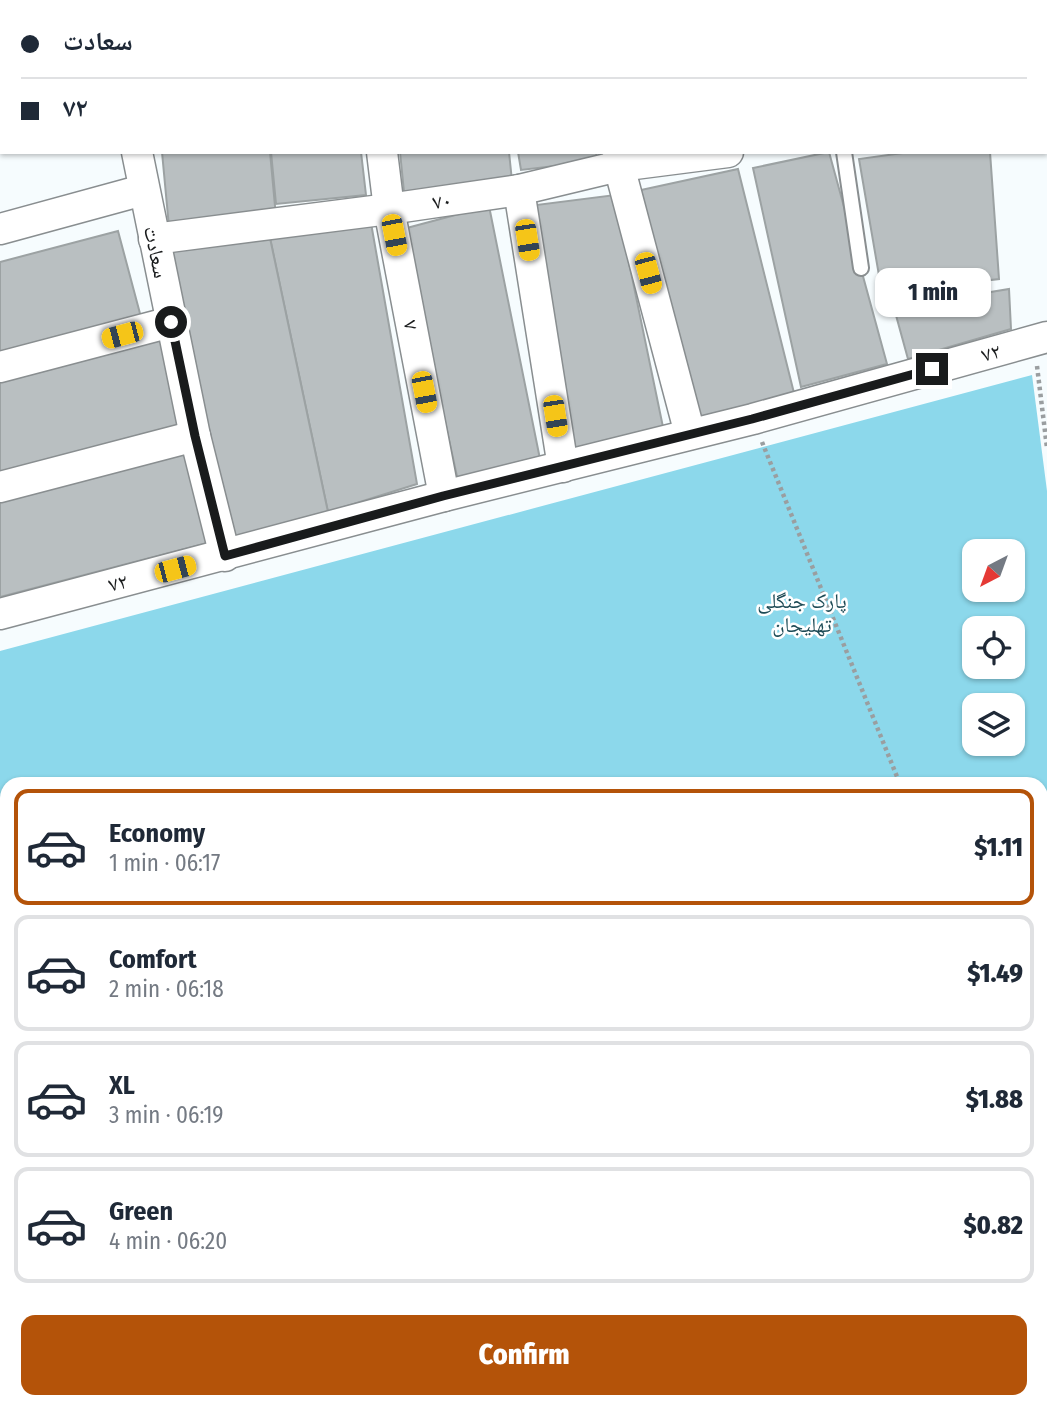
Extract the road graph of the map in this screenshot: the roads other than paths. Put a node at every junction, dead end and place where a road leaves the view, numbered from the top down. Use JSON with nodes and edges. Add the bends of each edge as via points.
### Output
{"nodes":[{"id":1,"x":137,"y":154,"type":"edge"},
{"id":2,"x":382,"y":154,"type":"edge"},
{"id":3,"x":697,"y":154,"type":"edge"},
{"id":4,"x":844,"y":154,"type":"edge"},
{"id":5,"x":619,"y":159,"type":"edge"},
{"id":6,"x":143,"y":190,"type":"junction"},
{"id":7,"x":519,"y":190,"type":"junction"},
{"id":8,"x":389,"y":209,"type":"junction"},
{"id":9,"x":0,"y":229,"type":"edge"},
{"id":10,"x":154,"y":239,"type":"junction"},
{"id":11,"x":862,"y":268,"type":"dead end"},
{"id":12,"x":171,"y":322,"type":"junction"},
{"id":13,"x":1040,"y":339,"type":"edge"},
{"id":14,"x":0,"y":367,"type":"edge"},
{"id":15,"x":690,"y":434,"type":"junction"},
{"id":16,"x":195,"y":436,"type":"junction"},
{"id":17,"x":563,"y":467,"type":"junction"},
{"id":18,"x":0,"y":487,"type":"edge"},
{"id":19,"x":443,"y":496,"type":"junction"},
{"id":20,"x":225,"y":556,"type":"junction"},
{"id":21,"x":0,"y":614,"type":"edge"}],
"edges":[{"from":1,"to":6,"type":"street","name":"سعادت"},
{"from":2,"to":8,"type":"street","name":"۷"},
{"from":3,"to":5,"type":"street","name":"۷۰"},
{"from":4,"to":11,"type":"lane"},
{"from":5,"to":7,"type":"street","name":"۷۰"},
{"from":5,"to":15,"type":"street"},
{"from":6,"to":9,"type":"street"},
{"from":6,"to":10,"type":"street","name":"سعادت"},
{"from":7,"to":8,"type":"street","name":"۷۰"},
{"from":7,"to":17,"type":"street"},
{"from":8,"to":10,"type":"street","name":"۷۰"},
{"from":8,"to":19,"type":"street","name":"۷"},
{"from":10,"to":12,"type":"street","name":"سعادت"},
{"from":12,"to":14,"type":"street"},
{"from":12,"to":16,"type":"street","name":"سعادت"},
{"from":13,"to":15,"type":"street","name":"۷۲"},
{"from":15,"to":17,"type":"street","name":"۷۲"},
{"from":16,"to":18,"type":"street"},
{"from":16,"to":20,"type":"street","name":"سعادت"},
{"from":17,"to":19,"type":"street","name":"۷۲"},
{"from":19,"to":20,"type":"street","name":"۷۲"},
{"from":20,"to":21,"type":"street","name":"۷۲"}]}
